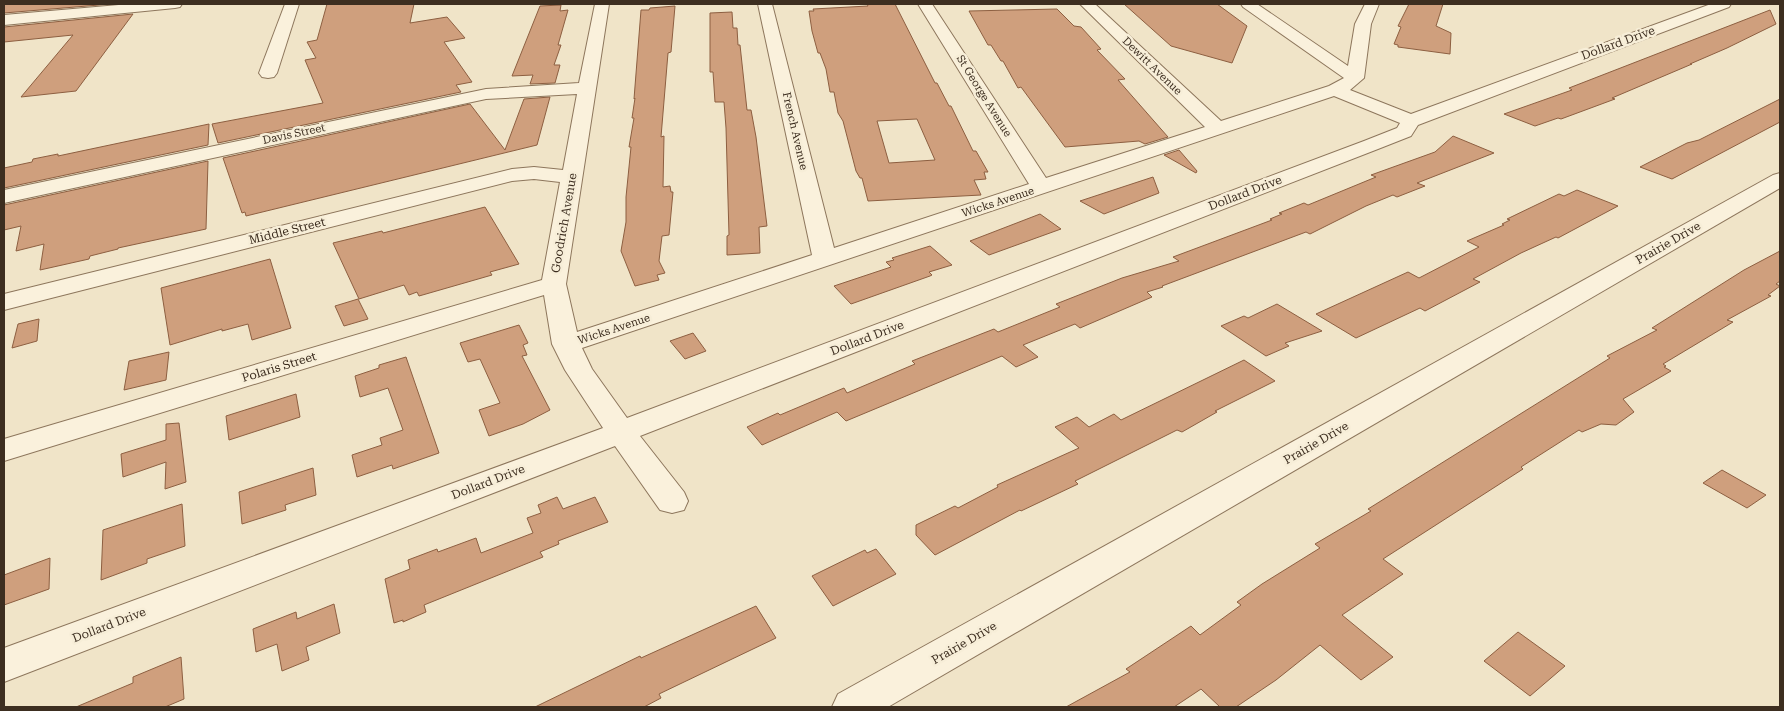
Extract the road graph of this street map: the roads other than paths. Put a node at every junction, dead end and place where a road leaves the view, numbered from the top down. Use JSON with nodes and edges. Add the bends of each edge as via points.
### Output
{"nodes":[{"id":1,"x":175,"y":4,"type":"edge"},
{"id":2,"x":292,"y":4,"type":"edge"},
{"id":3,"x":602,"y":4,"type":"edge"},
{"id":4,"x":765,"y":4,"type":"edge"},
{"id":5,"x":926,"y":4,"type":"edge"},
{"id":6,"x":1087,"y":4,"type":"edge"},
{"id":7,"x":1248,"y":4,"type":"edge"},
{"id":8,"x":1372,"y":4,"type":"edge"},
{"id":9,"x":1724,"y":4,"type":"edge"},
{"id":10,"x":123,"y":6,"type":"edge"},
{"id":11,"x":4,"y":20,"type":"edge"},
{"id":12,"x":268,"y":73,"type":"dead end"},
{"id":13,"x":1355,"y":78,"type":"junction"},
{"id":14,"x":587,"y":88,"type":"junction"},
{"id":15,"x":1335,"y":90,"type":"junction"},
{"id":16,"x":1411,"y":121,"type":"junction"},
{"id":17,"x":1218,"y":129,"type":"junction"},
{"id":18,"x":572,"y":177,"type":"junction"},
{"id":19,"x":1780,"y":179,"type":"edge"},
{"id":20,"x":1042,"y":188,"type":"junction"},
{"id":21,"x":4,"y":196,"type":"edge"},
{"id":22,"x":825,"y":259,"type":"junction"},
{"id":23,"x":554,"y":284,"type":"junction"},
{"id":24,"x":4,"y":302,"type":"edge"},
{"id":25,"x":566,"y":344,"type":"junction"},
{"id":26,"x":622,"y":432,"type":"junction"},
{"id":27,"x":4,"y":450,"type":"edge"},
{"id":28,"x":672,"y":501,"type":"dead end"},
{"id":29,"x":4,"y":665,"type":"edge"},
{"id":30,"x":852,"y":707,"type":"edge"}],
"edges":[{"from":1,"to":10,"type":"street"},
{"from":2,"to":12,"type":"street"},
{"from":3,"to":14,"type":"street","name":"Goodrich Avenue"},
{"from":4,"to":22,"type":"street","name":"French Avenue"},
{"from":5,"to":20,"type":"street","name":"St George Avenue"},
{"from":6,"to":17,"type":"street","name":"Dewitt Avenue"},
{"from":7,"to":13,"type":"street"},
{"from":8,"to":13,"type":"street","via":[[1363,24]]},
{"from":9,"to":16,"type":"street","name":"Dollard Drive"},
{"from":10,"to":11,"type":"street"},
{"from":13,"to":15,"type":"street","name":"Wicks Avenue"},
{"from":14,"to":18,"type":"street","name":"Goodrich Avenue"},
{"from":14,"to":21,"type":"street","name":"Davis Street","via":[[486,94]]},
{"from":15,"to":16,"type":"street"},
{"from":15,"to":17,"type":"street","name":"Wicks Avenue"},
{"from":16,"to":26,"type":"street","name":"Dollard Drive","via":[[1404,132],[1379,142]]},
{"from":17,"to":20,"type":"street","name":"Wicks Avenue"},
{"from":18,"to":23,"type":"street","name":"Goodrich Avenue"},
{"from":18,"to":24,"type":"street","name":"Middle Street","via":[[534,173],[512,175]]},
{"from":19,"to":30,"type":"street","name":"Prairie Drive"},
{"from":20,"to":22,"type":"street","name":"Wicks Avenue"},
{"from":22,"to":25,"type":"street","name":"Wicks Avenue"},
{"from":23,"to":25,"type":"street","name":"Goodrich Avenue"},
{"from":23,"to":27,"type":"street","name":"Polaris Street"},
{"from":25,"to":26,"type":"street","name":"Goodrich Avenue","via":[[579,370]]},
{"from":26,"to":28,"type":"street","name":"Goodrich Avenue"},
{"from":26,"to":29,"type":"street","name":"Dollard Drive"}]}
